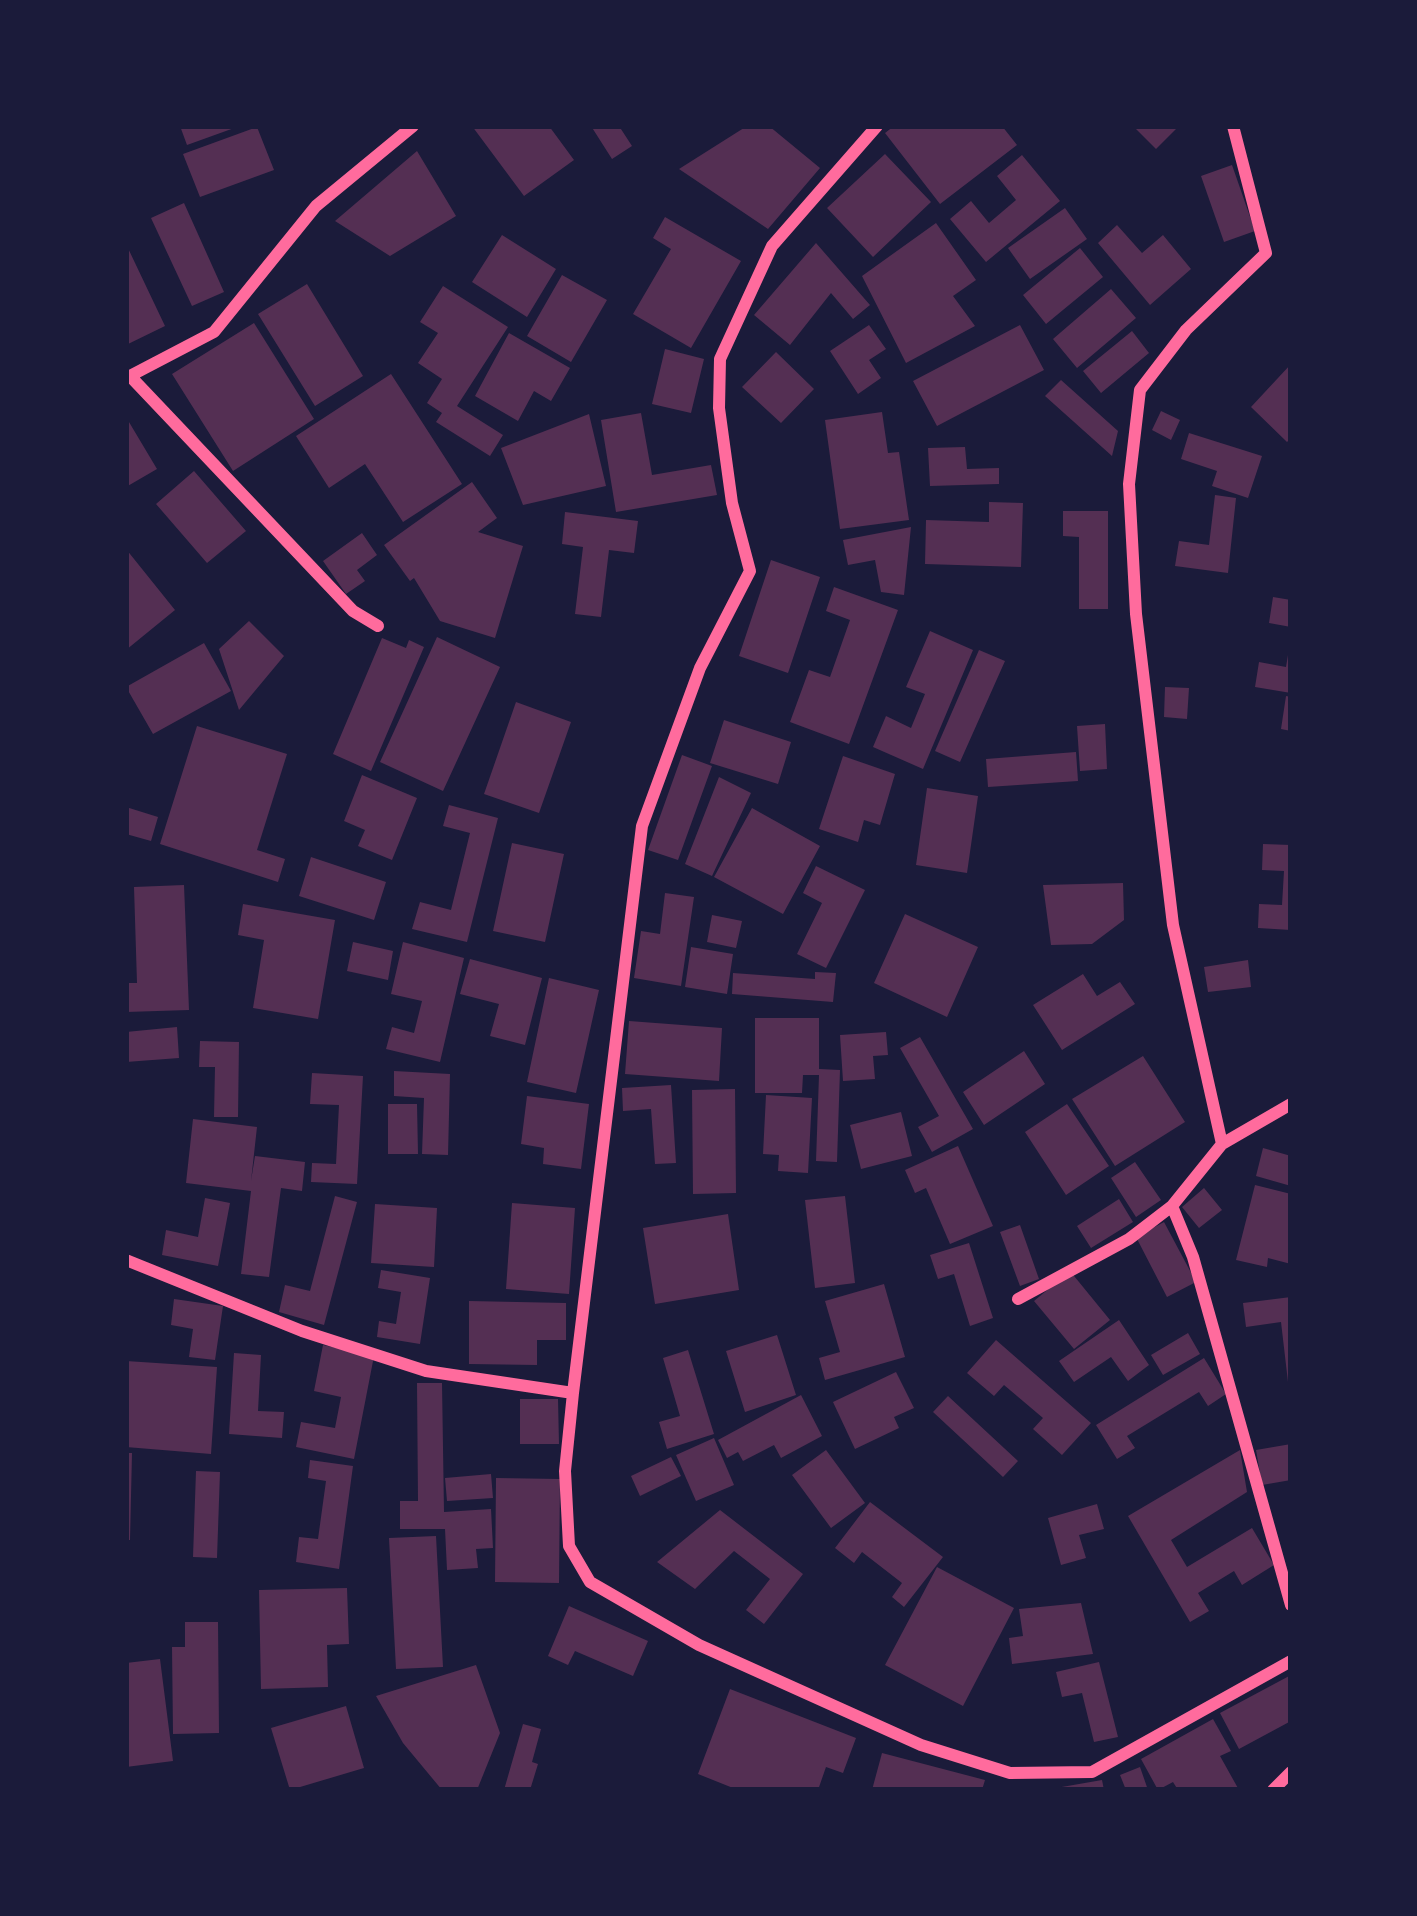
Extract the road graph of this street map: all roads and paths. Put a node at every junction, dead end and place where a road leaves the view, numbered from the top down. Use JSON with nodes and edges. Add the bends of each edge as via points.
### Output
{"nodes":[{"id":1,"x":413,"y":126,"type":"edge"},
{"id":2,"x":878,"y":126,"type":"edge"},
{"id":3,"x":1233,"y":126,"type":"edge"},
{"id":4,"x":128,"y":377,"type":"edge"},
{"id":5,"x":378,"y":626,"type":"dead end"},
{"id":6,"x":1291,"y":1104,"type":"edge"},
{"id":7,"x":1222,"y":1144,"type":"junction"},
{"id":8,"x":1172,"y":1205,"type":"junction"},
{"id":9,"x":126,"y":1260,"type":"edge"},
{"id":10,"x":1018,"y":1299,"type":"dead end"},
{"id":11,"x":573,"y":1393,"type":"junction"},
{"id":12,"x":1291,"y":1605,"type":"edge"},
{"id":13,"x":1291,"y":1661,"type":"edge"},
{"id":14,"x":1291,"y":1772,"type":"edge"},
{"id":15,"x":1273,"y":1790,"type":"edge"}],
"edges":[{"from":1,"to":4,"type":"street","via":[[316,206],[214,332]]},
{"from":2,"to":11,"type":"street","via":[[772,246],[720,359],[732,503],[750,571],[700,668],[642,826]]},
{"from":3,"to":7,"type":"street","via":[[1266,254],[1186,330],[1140,390],[1129,484],[1173,925]]},
{"from":4,"to":5,"type":"street","via":[[353,611]]},
{"from":6,"to":7,"type":"street"},
{"from":7,"to":8,"type":"street"},
{"from":8,"to":10,"type":"street","via":[[1129,1239]]},
{"from":8,"to":12,"type":"street"},
{"from":9,"to":11,"type":"street","via":[[426,1371]]},
{"from":11,"to":13,"type":"street","via":[[569,1546],[590,1582],[699,1645],[920,1745],[1010,1772],[1092,1772]]},
{"from":14,"to":15,"type":"street"}]}
